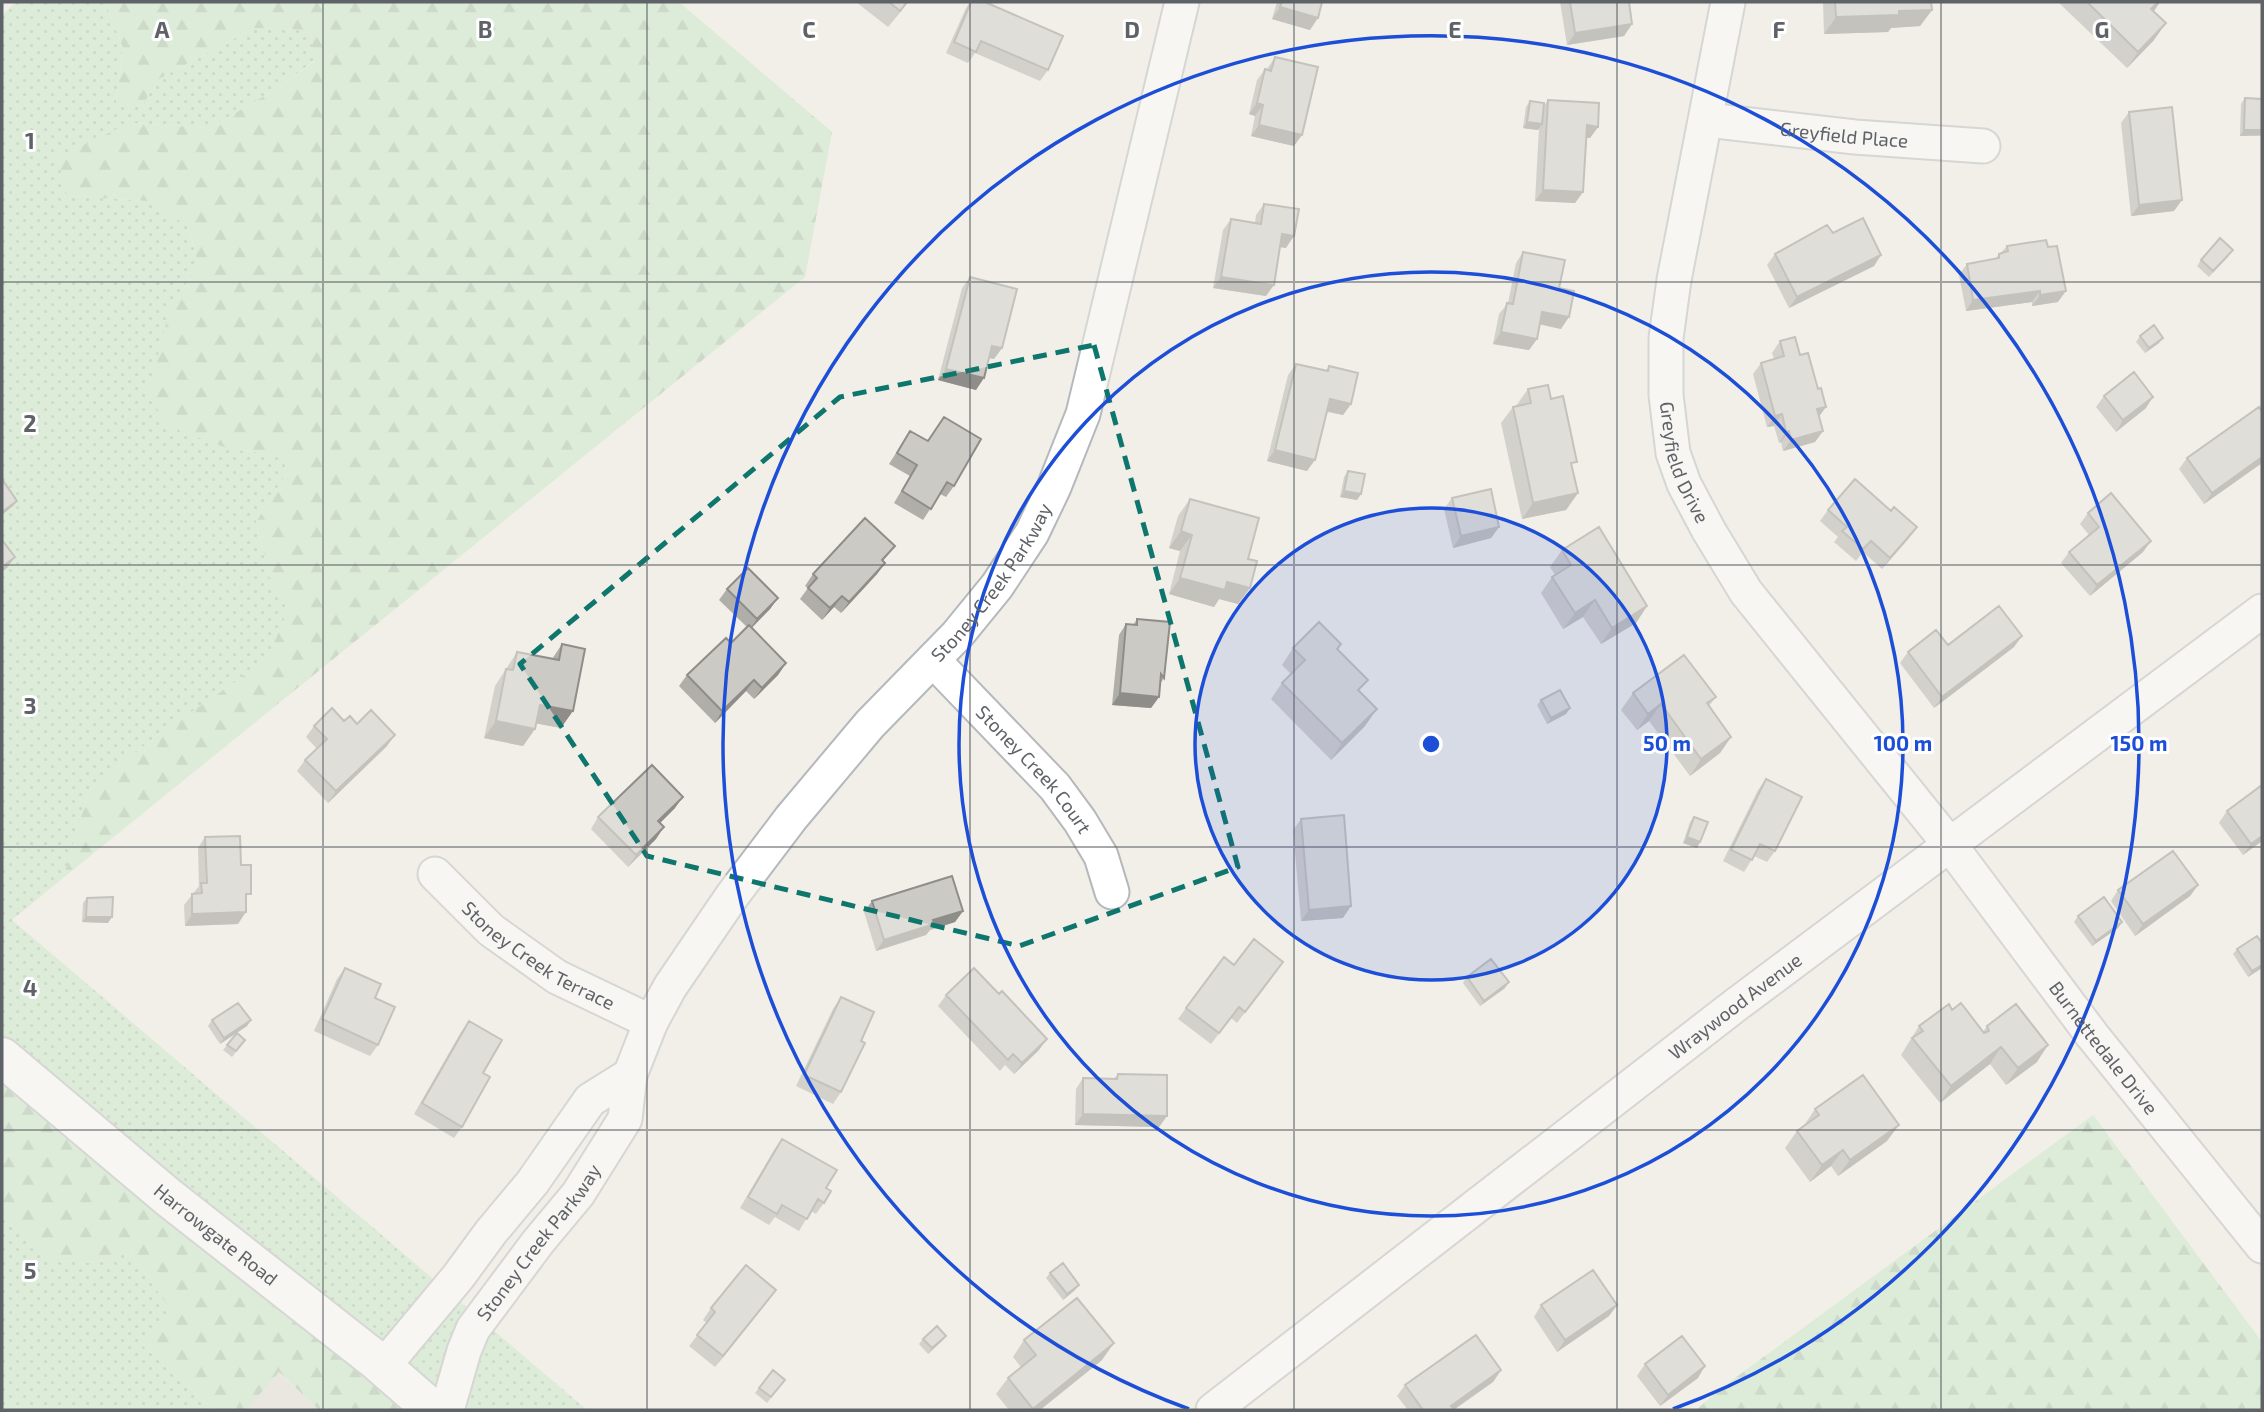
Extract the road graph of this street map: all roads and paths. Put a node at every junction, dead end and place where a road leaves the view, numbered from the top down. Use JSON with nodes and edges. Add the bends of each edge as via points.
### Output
{"nodes":[{"id":1,"x":1182,"y":2,"type":"edge"},
{"id":2,"x":1728,"y":2,"type":"edge"},
{"id":3,"x":1707,"y":120,"type":"junction"},
{"id":4,"x":1983,"y":146,"type":"dead end"},
{"id":5,"x":2262,"y":611,"type":"edge"},
{"id":6,"x":933,"y":660,"type":"junction"},
{"id":7,"x":1950,"y":845,"type":"junction"},
{"id":8,"x":435,"y":874,"type":"dead end"},
{"id":9,"x":1112,"y":892,"type":"dead end"},
{"id":10,"x":651,"y":1022,"type":"junction"},
{"id":11,"x":2,"y":1057,"type":"edge"},
{"id":12,"x":631,"y":1075,"type":"junction"},
{"id":13,"x":2262,"y":1246,"type":"edge"},
{"id":14,"x":383,"y":1367,"type":"junction"},
{"id":15,"x":433,"y":1410,"type":"edge"},
{"id":16,"x":447,"y":1410,"type":"edge"},
{"id":17,"x":1213,"y":1410,"type":"edge"}],
"edges":[{"from":1,"to":6,"type":"street","name":"Stoney Creek Parkway","via":[[1083,414],[1055,488],[997,586]]},
{"from":2,"to":3,"type":"street","name":"Greyfield Drive"},
{"from":3,"to":4,"type":"street","name":"Greyfield Place"},
{"from":3,"to":7,"type":"street","name":"Greyfield Drive","via":[[1666,338],[1673,453],[1684,484],[1746,592]]},
{"from":5,"to":7,"type":"street","name":"Wraywood Avenue"},
{"from":6,"to":9,"type":"street","name":"Stoney Creek Court","via":[[1055,787],[1101,856]]},
{"from":6,"to":10,"type":"street","name":"Stoney Creek Parkway","via":[[870,724],[791,818],[732,896]]},
{"from":7,"to":13,"type":"street","name":"Burnettedale Drive","via":[[2096,1040]]},
{"from":7,"to":17,"type":"street","name":"Wraywood Avenue","via":[[1726,1012]]},
{"from":8,"to":10,"type":"street","name":"Stoney Creek Terrace","via":[[491,930],[557,976]]},
{"from":10,"to":12,"type":"street","name":"Stoney Creek Parkway"},
{"from":11,"to":14,"type":"main road","name":"Harrowgate Road","via":[[168,1197]]},
{"from":12,"to":14,"type":"street","via":[[590,1100],[532,1183]]},
{"from":12,"to":16,"type":"street","name":"Stoney Creek Parkway","via":[[625,1119],[578,1194],[473,1329]]},
{"from":14,"to":15,"type":"main road","name":"Harrowgate Road"}]}
